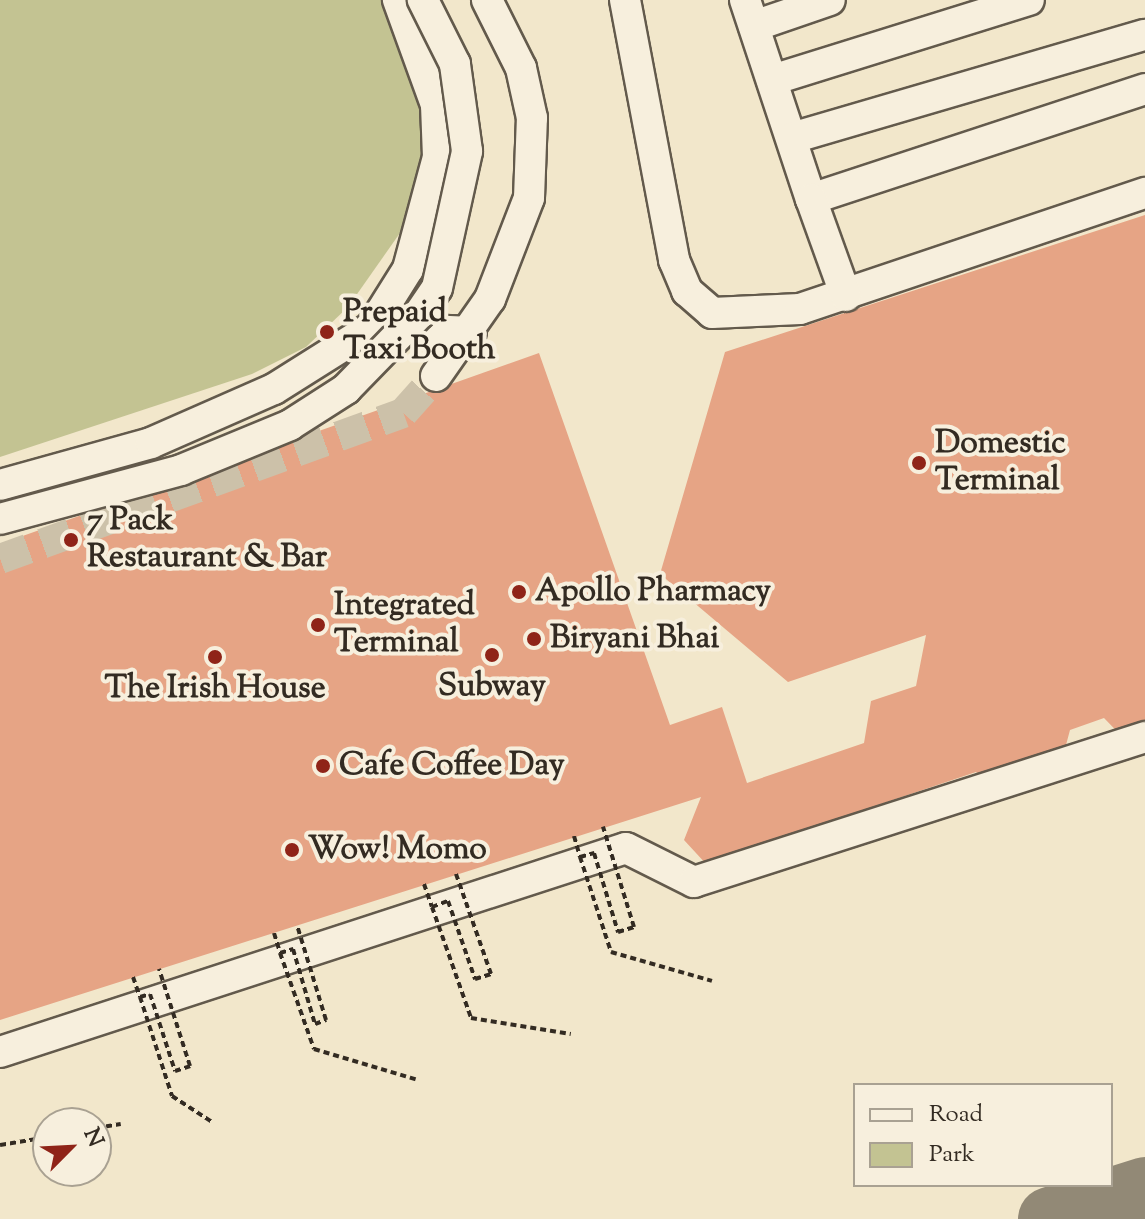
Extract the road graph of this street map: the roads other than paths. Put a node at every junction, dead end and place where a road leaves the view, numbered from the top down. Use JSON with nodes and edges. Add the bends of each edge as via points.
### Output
{"nodes":[{"id":1,"x":398,"y":0,"type":"edge"},
{"id":2,"x":423,"y":0,"type":"edge"},
{"id":3,"x":487,"y":0,"type":"edge"},
{"id":4,"x":625,"y":0,"type":"edge"},
{"id":5,"x":830,"y":0,"type":"edge"},
{"id":6,"x":1029,"y":0,"type":"edge"},
{"id":7,"x":750,"y":13,"type":"edge"},
{"id":8,"x":1145,"y":35,"type":"edge"},
{"id":9,"x":772,"y":80,"type":"junction"},
{"id":10,"x":1145,"y":89,"type":"edge"},
{"id":11,"x":792,"y":138,"type":"junction"},
{"id":12,"x":1145,"y":193,"type":"edge"},
{"id":13,"x":811,"y":199,"type":"junction"},
{"id":14,"x":846,"y":296,"type":"junction"},
{"id":15,"x":371,"y":328,"type":"junction"},
{"id":16,"x":471,"y":332,"type":"junction"},
{"id":17,"x":436,"y":376,"type":"tunnel mouth"},
{"id":18,"x":0,"y":485,"type":"edge"},
{"id":19,"x":0,"y":519,"type":"edge"},
{"id":20,"x":1145,"y":737,"type":"edge"},
{"id":21,"x":0,"y":1052,"type":"edge"}],
"edges":[{"from":1,"to":15,"type":"street","via":[[436,105],[438,157],[408,269]]},
{"from":2,"to":19,"type":"street","bridge":true,"via":[[455,64],[467,151],[437,288],[420,313],[346,389],[290,425],[181,470]]},
{"from":3,"to":16,"type":"street","via":[[521,68],[535,151],[511,253]]},
{"from":4,"to":14,"type":"street","via":[[664,222],[687,291],[728,317]]},
{"from":5,"to":7,"type":"street"},
{"from":6,"to":9,"type":"street"},
{"from":7,"to":9,"type":"street"},
{"from":8,"to":11,"type":"street"},
{"from":9,"to":11,"type":"street"},
{"from":10,"to":13,"type":"street"},
{"from":11,"to":13,"type":"street"},
{"from":12,"to":14,"type":"street"},
{"from":13,"to":14,"type":"street"},
{"from":15,"to":16,"type":"street"},
{"from":15,"to":18,"type":"street","via":[[274,389],[151,443]]},
{"from":16,"to":17,"type":"street"},
{"from":20,"to":21,"type":"street","via":[[694,882],[626,848]]}]}
